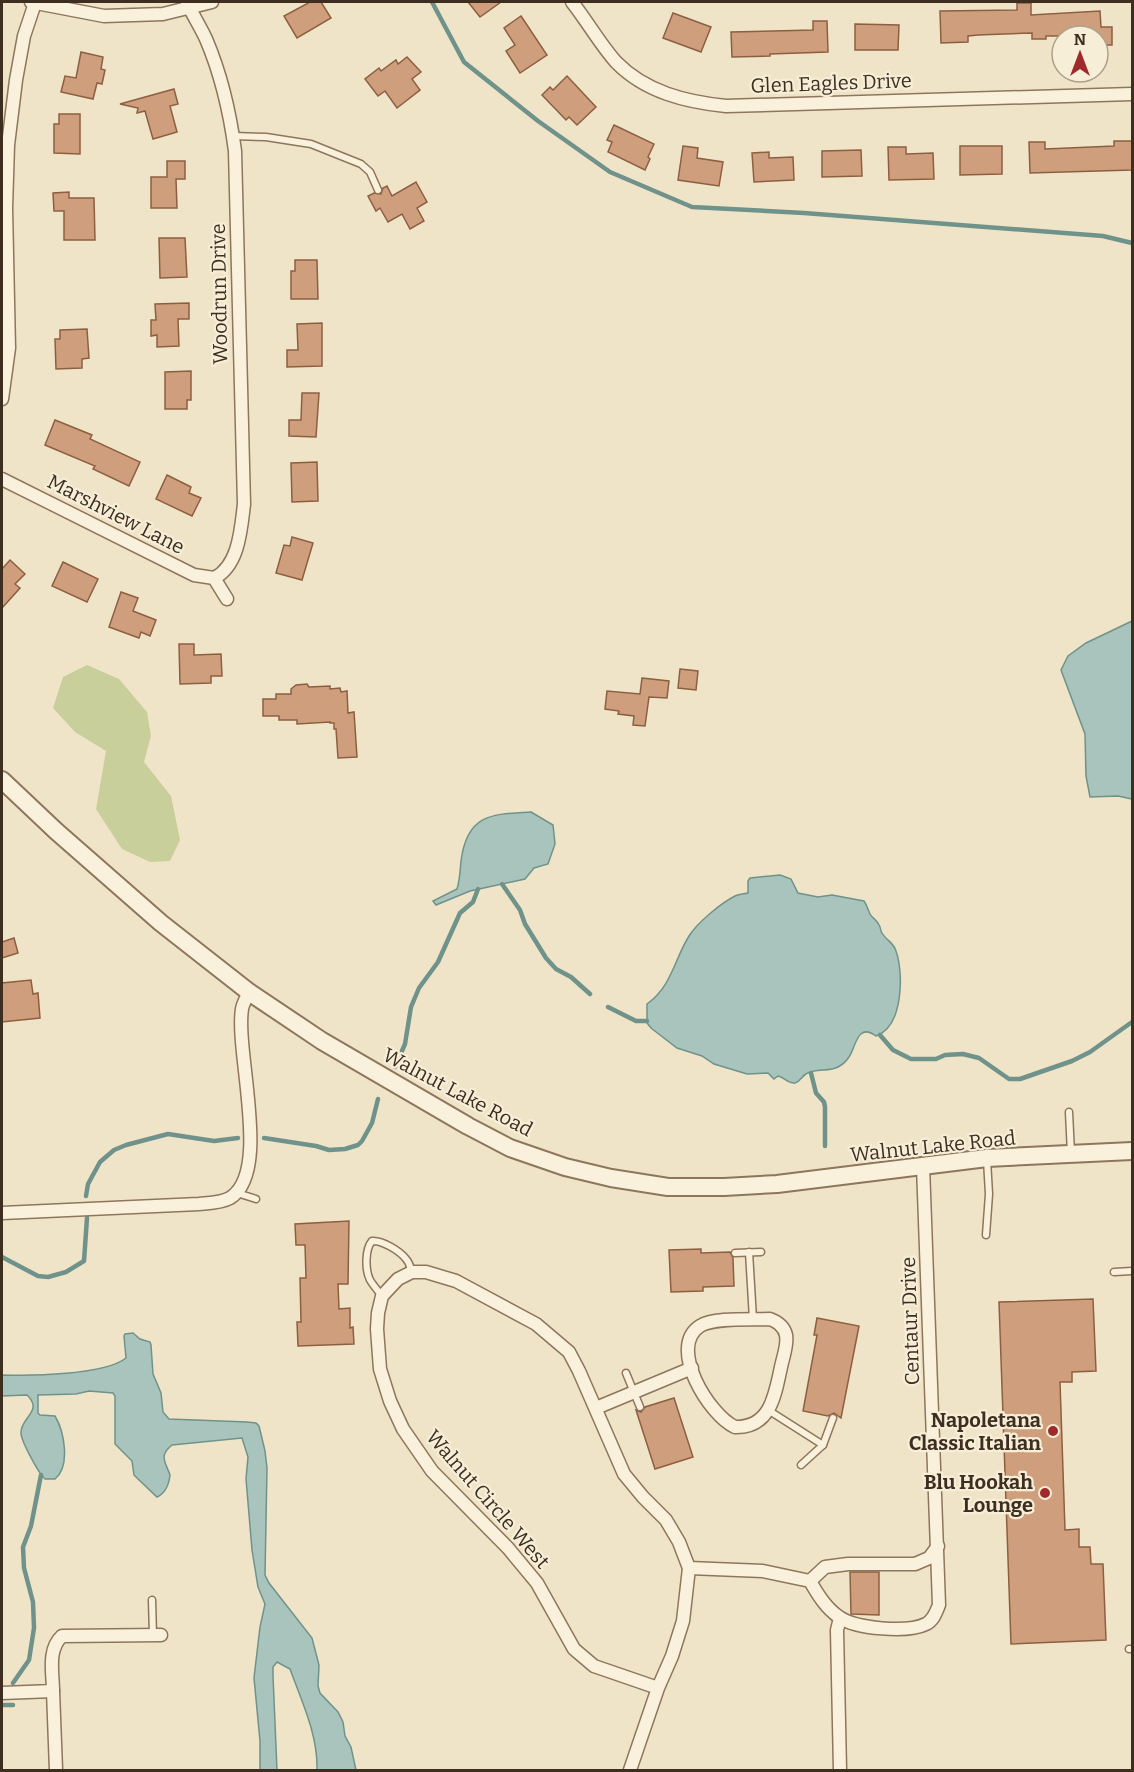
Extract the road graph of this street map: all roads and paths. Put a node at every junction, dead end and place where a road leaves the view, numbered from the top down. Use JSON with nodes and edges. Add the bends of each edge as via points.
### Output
{"nodes":[{"id":1,"x":33,"y":2,"type":"edge"},
{"id":2,"x":212,"y":2,"type":"edge"},
{"id":3,"x":573,"y":2,"type":"edge"},
{"id":4,"x":188,"y":4,"type":"edge"},
{"id":5,"x":1132,"y":94,"type":"edge"},
{"id":6,"x":233,"y":136,"type":"junction"},
{"id":7,"x":378,"y":190,"type":"dead end"},
{"id":8,"x":2,"y":399,"type":"edge"},
{"id":9,"x":2,"y":479,"type":"edge"},
{"id":10,"x":214,"y":578,"type":"junction"},
{"id":11,"x":228,"y":599,"type":"dead end"},
{"id":12,"x":2,"y":780,"type":"edge"},
{"id":13,"x":249,"y":992,"type":"junction"},
{"id":14,"x":1069,"y":1112,"type":"dead end"},
{"id":15,"x":1132,"y":1151,"type":"edge"},
{"id":16,"x":1071,"y":1154,"type":"junction"},
{"id":17,"x":987,"y":1158,"type":"junction"},
{"id":18,"x":923,"y":1166,"type":"junction"},
{"id":19,"x":237,"y":1193,"type":"junction"},
{"id":20,"x":256,"y":1199,"type":"dead end"},
{"id":21,"x":2,"y":1213,"type":"edge"},
{"id":22,"x":986,"y":1235,"type":"dead end"},
{"id":23,"x":749,"y":1252,"type":"junction"},
{"id":24,"x":761,"y":1252,"type":"dead end"},
{"id":25,"x":735,"y":1253,"type":"dead end"},
{"id":26,"x":1132,"y":1271,"type":"edge"},
{"id":27,"x":412,"y":1272,"type":"junction"},
{"id":28,"x":1114,"y":1272,"type":"dead end"},
{"id":29,"x":382,"y":1296,"type":"junction"},
{"id":30,"x":753,"y":1320,"type":"junction"},
{"id":31,"x":692,"y":1368,"type":"junction"},
{"id":32,"x":626,"y":1373,"type":"dead end"},
{"id":33,"x":634,"y":1392,"type":"junction"},
{"id":34,"x":596,"y":1407,"type":"junction"},
{"id":35,"x":640,"y":1407,"type":"dead end"},
{"id":36,"x":768,"y":1410,"type":"junction"},
{"id":37,"x":833,"y":1418,"type":"dead end"},
{"id":38,"x":823,"y":1445,"type":"junction"},
{"id":39,"x":801,"y":1465,"type":"dead end"},
{"id":40,"x":938,"y":1546,"type":"junction"},
{"id":41,"x":689,"y":1568,"type":"junction"},
{"id":42,"x":810,"y":1581,"type":"junction"},
{"id":43,"x":152,"y":1600,"type":"dead end"},
{"id":44,"x":840,"y":1618,"type":"junction"},
{"id":45,"x":157,"y":1635,"type":"joint"},
{"id":46,"x":658,"y":1688,"type":"junction"},
{"id":47,"x":53,"y":1691,"type":"junction"},
{"id":48,"x":2,"y":1693,"type":"edge"},
{"id":49,"x":56,"y":1770,"type":"edge"},
{"id":50,"x":630,"y":1770,"type":"edge"},
{"id":51,"x":840,"y":1770,"type":"edge"}],
"edges":[{"from":1,"to":4,"type":"street","via":[[104,16],[163,14]]},
{"from":1,"to":8,"type":"street","via":[[16,80],[8,145],[9,348]]},
{"from":2,"to":4,"type":"street"},
{"from":3,"to":5,"type":"street","name":"Glen Eagles Drive","via":[[616,62],[635,78],[657,90],[701,103],[726,106]]},
{"from":4,"to":6,"type":"street","name":"Woodrun Drive","via":[[206,38]]},
{"from":6,"to":7,"type":"lane","via":[[311,144],[361,164],[370,172]]},
{"from":6,"to":10,"type":"street","name":"Woodrun Drive","via":[[244,504],[240,534],[229,566]]},
{"from":9,"to":10,"type":"street","name":"Marshview Lane","via":[[194,575]]},
{"from":10,"to":11,"type":"street"},
{"from":12,"to":13,"type":"street","name":"Walnut Lake Road","via":[[161,923]]},
{"from":13,"to":18,"type":"street","name":"Walnut Lake Road","via":[[322,1041],[468,1126],[510,1148],[565,1167],[668,1187],[724,1187]]},
{"from":13,"to":19,"type":"street","via":[[242,1008],[242,1035],[251,1145],[249,1167]]},
{"from":14,"to":16,"type":"lane"},
{"from":15,"to":16,"type":"street","name":"Walnut Lake Road"},
{"from":16,"to":17,"type":"street","name":"Walnut Lake Road"},
{"from":17,"to":18,"type":"street","name":"Walnut Lake Road"},
{"from":17,"to":22,"type":"lane"},
{"from":18,"to":40,"type":"street","name":"Centaur Drive"},
{"from":19,"to":20,"type":"lane"},
{"from":19,"to":21,"type":"street","via":[[221,1202],[199,1204]]},
{"from":23,"to":24,"type":"lane"},
{"from":23,"to":25,"type":"lane"},
{"from":23,"to":30,"type":"lane"},
{"from":26,"to":28,"type":"lane"},
{"from":27,"to":29,"type":"street","via":[[398,1279]]},
{"from":27,"to":29,"type":"lane","via":[[402,1255],[378,1240],[372,1241],[367,1258],[370,1279]]},
{"from":27,"to":34,"type":"street","via":[[456,1281],[536,1324],[568,1352]]},
{"from":29,"to":46,"type":"street","name":"Walnut Circle West","via":[[377,1329],[380,1370],[403,1429],[432,1471],[537,1583],[574,1649],[594,1666]]},
{"from":30,"to":31,"type":"street","via":[[700,1326],[687,1348]]},
{"from":30,"to":36,"type":"street","via":[[770,1319],[786,1333]]},
{"from":31,"to":33,"type":"street"},
{"from":31,"to":36,"type":"street","via":[[706,1401],[728,1424],[752,1425]]},
{"from":32,"to":33,"type":"lane"},
{"from":33,"to":34,"type":"street"},
{"from":33,"to":35,"type":"lane"},
{"from":34,"to":41,"type":"street","via":[[624,1474],[666,1520],[680,1542]]},
{"from":36,"to":38,"type":"lane"},
{"from":37,"to":38,"type":"lane"},
{"from":38,"to":39,"type":"lane"},
{"from":40,"to":42,"type":"street","via":[[929,1558],[915,1564],[825,1567]]},
{"from":40,"to":44,"type":"street","name":"Centaur Drive","via":[[939,1605],[934,1618],[926,1624],[862,1627]]},
{"from":41,"to":42,"type":"street","via":[[763,1571]]},
{"from":41,"to":46,"type":"street","via":[[683,1620]]},
{"from":42,"to":44,"type":"street"},
{"from":43,"to":45,"type":"lane"},
{"from":44,"to":51,"type":"street"},
{"from":45,"to":47,"type":"street","via":[[62,1636],[52,1652]]},
{"from":46,"to":50,"type":"street"},
{"from":47,"to":48,"type":"street"},
{"from":47,"to":49,"type":"street"}]}
